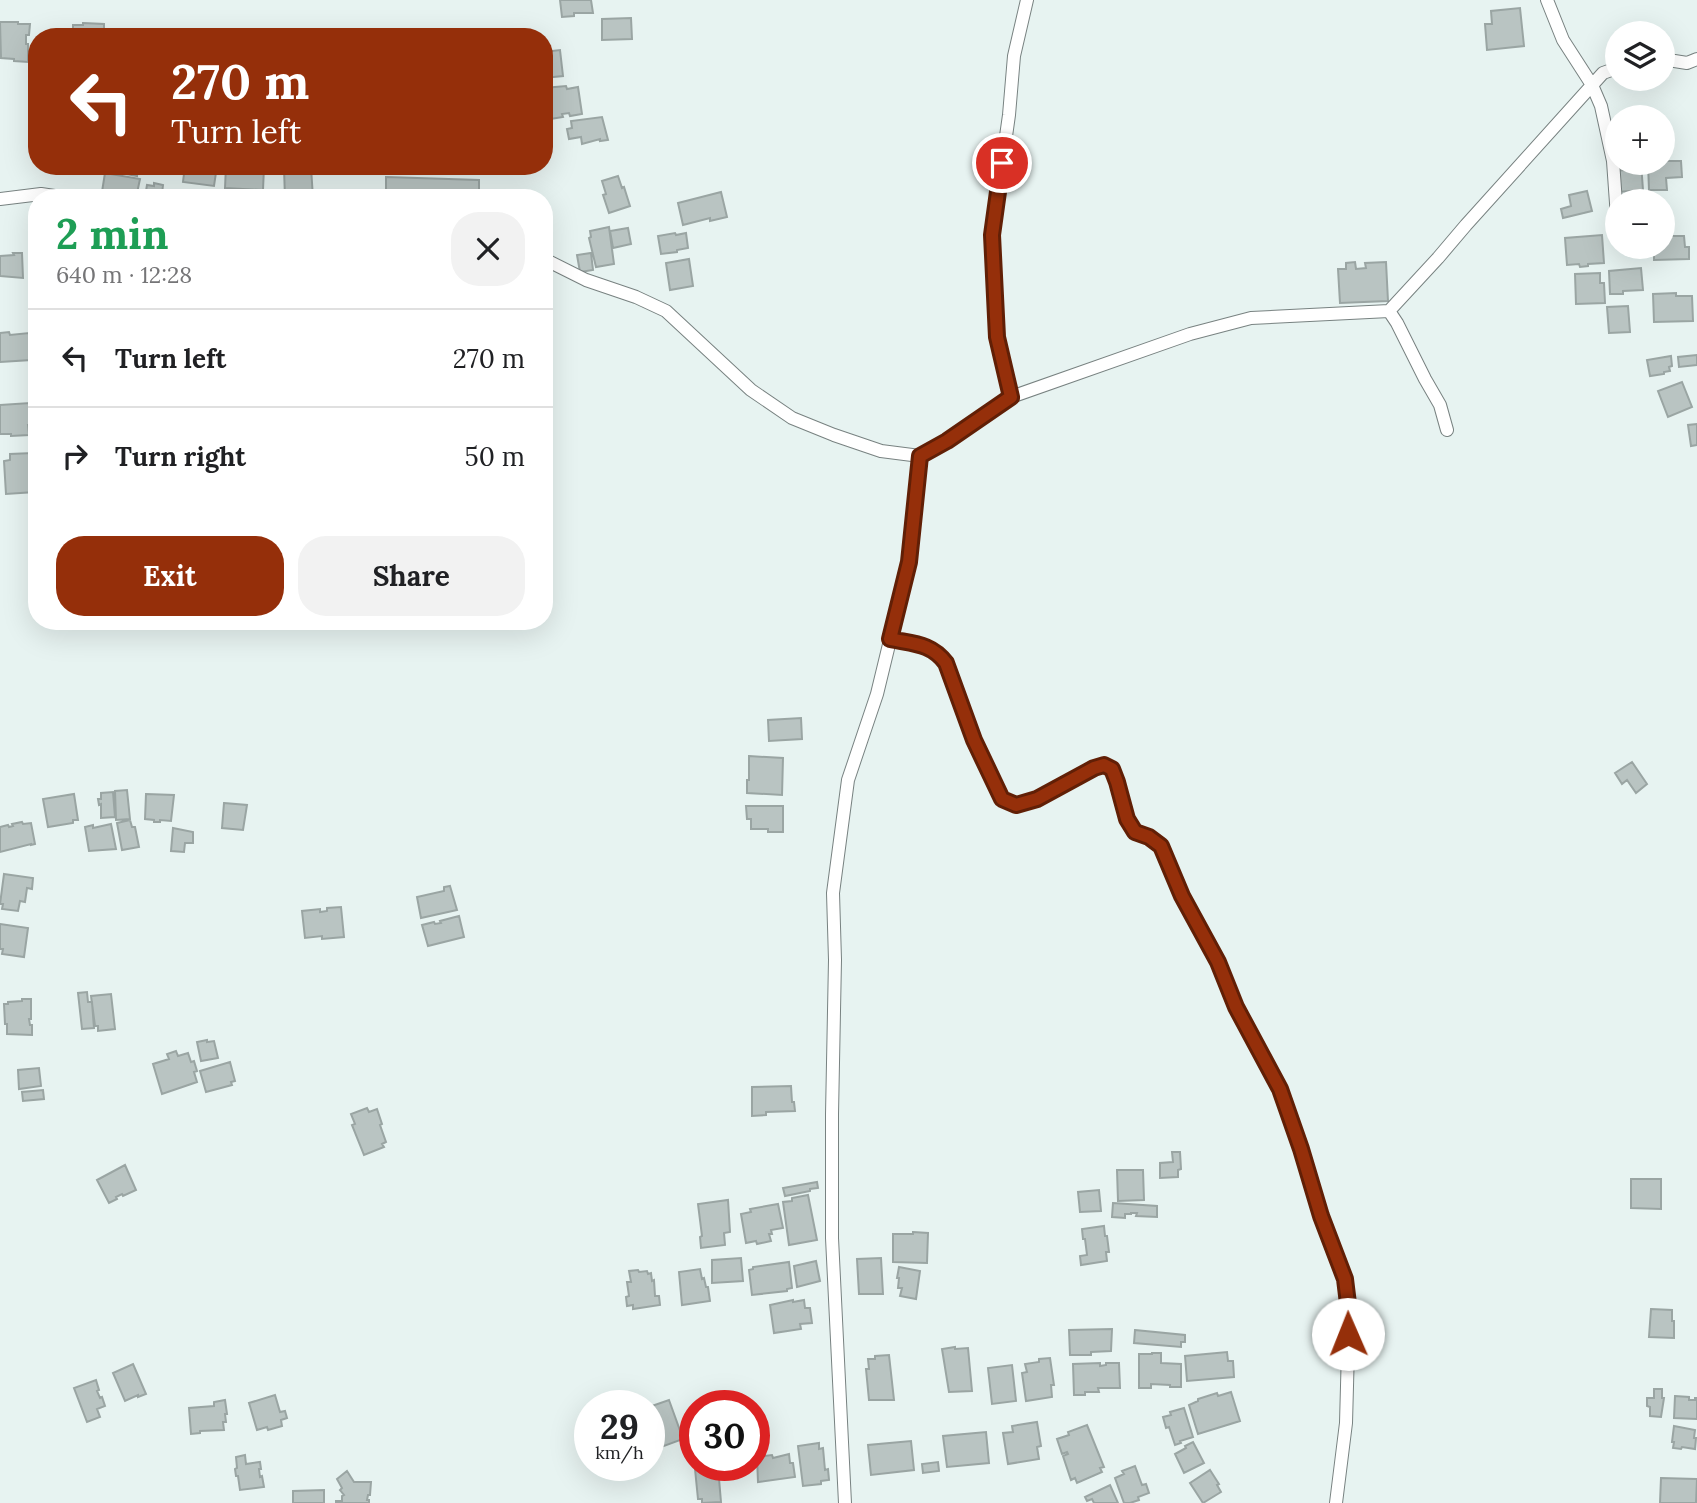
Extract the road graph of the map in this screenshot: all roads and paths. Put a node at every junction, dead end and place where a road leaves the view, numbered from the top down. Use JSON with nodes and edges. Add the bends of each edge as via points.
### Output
{"nodes":[{"id":1,"x":1027,"y":0,"type":"edge"},
{"id":2,"x":1547,"y":0,"type":"edge"},
{"id":3,"x":1697,"y":58,"type":"edge"},
{"id":4,"x":1675,"y":61,"type":"edge"},
{"id":5,"x":1605,"y":72,"type":"edge"},
{"id":6,"x":1592,"y":85,"type":"junction"},
{"id":7,"x":1615,"y":189,"type":"edge"},
{"id":8,"x":28,"y":196,"type":"edge"},
{"id":9,"x":0,"y":199,"type":"edge"},
{"id":10,"x":553,"y":264,"type":"edge"},
{"id":11,"x":1389,"y":311,"type":"junction"},
{"id":12,"x":1011,"y":397,"type":"junction"},
{"id":13,"x":1447,"y":430,"type":"dead end"},
{"id":14,"x":920,"y":456,"type":"junction"},
{"id":15,"x":890,"y":639,"type":"junction"},
{"id":16,"x":845,"y":1503,"type":"edge"},
{"id":17,"x":1336,"y":1503,"type":"edge"}],
"edges":[{"from":1,"to":12,"type":"street","via":[[1014,56],[992,235],[997,337]]},
{"from":2,"to":6,"type":"street","via":[[1563,40]]},
{"from":3,"to":4,"type":"street","via":[[1687,63]]},
{"from":5,"to":6,"type":"street"},
{"from":6,"to":7,"type":"street","via":[[1601,106]]},
{"from":6,"to":11,"type":"street"},
{"from":8,"to":9,"type":"street"},
{"from":10,"to":14,"type":"street","via":[[666,311],[751,390],[792,418],[881,451]]},
{"from":11,"to":12,"type":"street","via":[[1251,318],[1190,334]]},
{"from":11,"to":13,"type":"street","via":[[1440,405]]},
{"from":12,"to":14,"type":"street"},
{"from":14,"to":15,"type":"street","via":[[909,562]]},
{"from":15,"to":16,"type":"street","via":[[848,780],[833,893],[832,1238]]},
{"from":15,"to":17,"type":"street","via":[[938,652],[946,663],[1002,799],[1016,805],[1037,799],[1104,765],[1112,769],[1135,832],[1161,846],[1280,1089],[1345,1279],[1349,1312],[1346,1423]]}]}
